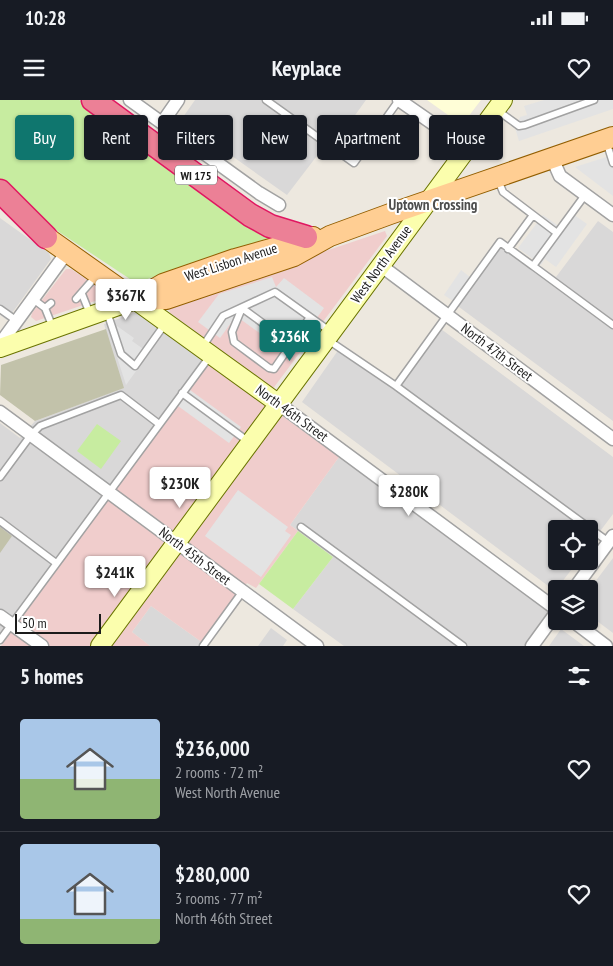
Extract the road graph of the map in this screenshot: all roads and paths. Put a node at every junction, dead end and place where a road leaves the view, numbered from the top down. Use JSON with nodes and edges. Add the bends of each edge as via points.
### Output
{"nodes":[{"id":1,"x":93,"y":100,"type":"edge"},
{"id":2,"x":130,"y":100,"type":"edge"},
{"id":3,"x":178,"y":100,"type":"edge"},
{"id":4,"x":266,"y":100,"type":"edge"},
{"id":5,"x":399,"y":100,"type":"edge"},
{"id":6,"x":594,"y":100,"type":"edge"},
{"id":7,"x":500,"y":105,"type":"edge"},
{"id":8,"x":167,"y":115,"type":"edge"},
{"id":9,"x":158,"y":119,"type":"edge"},
{"id":10,"x":429,"y":121,"type":"edge"},
{"id":11,"x":609,"y":138,"type":"edge"},
{"id":12,"x":552,"y":158,"type":"junction"},
{"id":13,"x":214,"y":160,"type":"edge"},
{"id":14,"x":459,"y":160,"type":"edge"},
{"id":15,"x":613,"y":163,"type":"edge"},
{"id":16,"x":497,"y":176,"type":"junction"},
{"id":17,"x":0,"y":191,"type":"edge"},
{"id":18,"x":586,"y":195,"type":"junction"},
{"id":19,"x":427,"y":200,"type":"junction"},
{"id":20,"x":0,"y":204,"type":"edge"},
{"id":21,"x":279,"y":205,"type":"dead end"},
{"id":22,"x":612,"y":213,"type":"edge"},
{"id":23,"x":533,"y":215,"type":"junction"},
{"id":24,"x":557,"y":233,"type":"junction"},
{"id":25,"x":330,"y":236,"type":"junction"},
{"id":26,"x":46,"y":237,"type":"junction"},
{"id":27,"x":306,"y":237,"type":"junction"},
{"id":28,"x":508,"y":249,"type":"junction"},
{"id":29,"x":67,"y":252,"type":"junction"},
{"id":30,"x":380,"y":265,"type":"junction"},
{"id":31,"x":533,"y":266,"type":"junction"},
{"id":32,"x":98,"y":274,"type":"junction"},
{"id":33,"x":82,"y":294,"type":"junction"},
{"id":34,"x":75,"y":297,"type":"dead end"},
{"id":35,"x":33,"y":299,"type":"junction"},
{"id":36,"x":135,"y":300,"type":"junction"},
{"id":37,"x":52,"y":305,"type":"dead end"},
{"id":38,"x":45,"y":308,"type":"junction"},
{"id":39,"x":242,"y":308,"type":"junction"},
{"id":40,"x":0,"y":309,"type":"edge"},
{"id":41,"x":99,"y":313,"type":"junction"},
{"id":42,"x":447,"y":315,"type":"junction"},
{"id":43,"x":310,"y":317,"type":"junction"},
{"id":44,"x":17,"y":321,"type":"junction"},
{"id":45,"x":166,"y":322,"type":"junction"},
{"id":46,"x":613,"y":325,"type":"edge"},
{"id":47,"x":54,"y":329,"type":"junction"},
{"id":48,"x":330,"y":336,"type":"junction"},
{"id":49,"x":291,"y":344,"type":"junction"},
{"id":50,"x":0,"y":346,"type":"edge"},
{"id":51,"x":206,"y":351,"type":"junction"},
{"id":52,"x":396,"y":386,"type":"junction"},
{"id":53,"x":182,"y":393,"type":"junction"},
{"id":54,"x":279,"y":404,"type":"junction"},
{"id":55,"x":0,"y":412,"type":"edge"},
{"id":56,"x":159,"y":424,"type":"junction"},
{"id":57,"x":31,"y":435,"type":"junction"},
{"id":58,"x":613,"y":439,"type":"edge"},
{"id":59,"x":250,"y":442,"type":"junction"},
{"id":60,"x":0,"y":477,"type":"edge"},
{"id":61,"x":108,"y":492,"type":"junction"},
{"id":62,"x":0,"y":521,"type":"edge"},
{"id":63,"x":301,"y":527,"type":"dead end"},
{"id":64,"x":611,"y":541,"type":"edge"},
{"id":65,"x":176,"y":542,"type":"junction"},
{"id":66,"x":56,"y":563,"type":"junction"},
{"id":67,"x":581,"y":580,"type":"edge"},
{"id":68,"x":242,"y":591,"type":"junction"},
{"id":69,"x":548,"y":603,"type":"edge"},
{"id":70,"x":0,"y":616,"type":"edge"},
{"id":71,"x":12,"y":624,"type":"junction"},
{"id":72,"x":548,"y":624,"type":"edge"},
{"id":73,"x":585,"y":630,"type":"edge"},
{"id":74,"x":0,"y":640,"type":"edge"},
{"id":75,"x":42,"y":646,"type":"edge"},
{"id":76,"x":100,"y":646,"type":"edge"},
{"id":77,"x":202,"y":646,"type":"edge"},
{"id":78,"x":317,"y":646,"type":"edge"},
{"id":79,"x":463,"y":646,"type":"edge"},
{"id":80,"x":532,"y":646,"type":"edge"},
{"id":81,"x":606,"y":646,"type":"edge"}],
"edges":[{"from":1,"to":27,"type":"highway","number":"WI 175","via":[[250,215],[270,226]]},
{"from":2,"to":9,"type":"street"},
{"from":3,"to":8,"type":"street"},
{"from":4,"to":5,"type":"lane","via":[[354,163]]},
{"from":5,"to":10,"type":"street"},
{"from":6,"to":7,"type":"lane","via":[[519,126]]},
{"from":11,"to":12,"type":"main road","name":"West Lisbon Avenue","number":"WI 175"},
{"from":11,"to":15,"type":"lane"},
{"from":12,"to":16,"type":"main road","name":"West Lisbon Avenue","number":"WI 175"},
{"from":12,"to":18,"type":"street","via":[[560,176]]},
{"from":13,"to":21,"type":"street"},
{"from":14,"to":19,"type":"main road","name":"West North Avenue"},
{"from":16,"to":19,"type":"main road","name":"West Lisbon Avenue","number":"WI 175"},
{"from":16,"to":23,"type":"lane","via":[[503,192]]},
{"from":17,"to":26,"type":"highway"},
{"from":18,"to":22,"type":"street"},
{"from":18,"to":24,"type":"lane"},
{"from":19,"to":25,"type":"main road","name":"West Lisbon Avenue","number":"WI 175"},
{"from":19,"to":30,"type":"main road","name":"West North Avenue"},
{"from":20,"to":26,"type":"street","name":"North 46th Street"},
{"from":23,"to":24,"type":"lane"},
{"from":23,"to":28,"type":"lane"},
{"from":24,"to":31,"type":"lane"},
{"from":25,"to":27,"type":"main road","name":"West Lisbon Avenue","number":"WI 175"},
{"from":25,"to":36,"type":"main road","name":"West Lisbon Avenue","number":"WI 175","via":[[294,256],[166,299]]},
{"from":26,"to":29,"type":"main road","name":"North 46th Street"},
{"from":27,"to":36,"type":"main road","name":"West Lisbon Avenue","via":[[163,284]]},
{"from":28,"to":31,"type":"lane"},
{"from":28,"to":42,"type":"lane","via":[[500,242]]},
{"from":29,"to":32,"type":"main road","name":"North 46th Street"},
{"from":29,"to":35,"type":"street"},
{"from":30,"to":42,"type":"street","name":"North 47th Street"},
{"from":30,"to":48,"type":"main road","name":"West North Avenue"},
{"from":31,"to":46,"type":"lane"},
{"from":32,"to":33,"type":"lane"},
{"from":32,"to":36,"type":"main road","name":"North 46th Street"},
{"from":33,"to":34,"type":"lane"},
{"from":33,"to":41,"type":"lane"},
{"from":35,"to":38,"type":"lane"},
{"from":35,"to":44,"type":"street"},
{"from":36,"to":41,"type":"main road","name":"West Lisbon Avenue"},
{"from":36,"to":45,"type":"main road","name":"North 46th Street"},
{"from":37,"to":38,"type":"lane"},
{"from":38,"to":47,"type":"lane"},
{"from":39,"to":43,"type":"lane","via":[[275,292]]},
{"from":39,"to":49,"type":"lane"},
{"from":39,"to":49,"type":"lane","via":[[232,332],[234,342],[269,368],[274,370]]},
{"from":39,"to":51,"type":"lane","via":[[223,316]]},
{"from":40,"to":44,"type":"lane"},
{"from":41,"to":45,"type":"lane","via":[[122,354],[135,366]]},
{"from":41,"to":47,"type":"main road","name":"West Lisbon Avenue"},
{"from":42,"to":52,"type":"lane"},
{"from":42,"to":58,"type":"street","name":"North 47th Street"},
{"from":43,"to":48,"type":"lane"},
{"from":43,"to":49,"type":"lane"},
{"from":44,"to":50,"type":"street"},
{"from":45,"to":51,"type":"main road","name":"North 46th Street"},
{"from":47,"to":50,"type":"main road","name":"West Lisbon Avenue"},
{"from":48,"to":52,"type":"lane"},
{"from":48,"to":54,"type":"main road","name":"West North Avenue"},
{"from":51,"to":53,"type":"lane"},
{"from":51,"to":54,"type":"main road","name":"North 46th Street"},
{"from":52,"to":64,"type":"lane"},
{"from":53,"to":56,"type":"lane"},
{"from":53,"to":59,"type":"lane"},
{"from":54,"to":59,"type":"main road","name":"West North Avenue"},
{"from":54,"to":69,"type":"street","name":"North 46th Street"},
{"from":55,"to":57,"type":"street","name":"North 45th Street"},
{"from":56,"to":57,"type":"lane","via":[[121,395],[40,426]]},
{"from":56,"to":61,"type":"lane"},
{"from":57,"to":60,"type":"lane"},
{"from":57,"to":61,"type":"street","name":"North 45th Street"},
{"from":59,"to":65,"type":"main road","name":"West North Avenue"},
{"from":61,"to":65,"type":"street","name":"North 45th Street"},
{"from":61,"to":66,"type":"lane"},
{"from":62,"to":66,"type":"lane"},
{"from":63,"to":79,"type":"lane"},
{"from":64,"to":67,"type":"street"},
{"from":65,"to":68,"type":"street","name":"North 45th Street"},
{"from":65,"to":76,"type":"main road","name":"West North Avenue"},
{"from":66,"to":71,"type":"lane"},
{"from":68,"to":77,"type":"lane"},
{"from":68,"to":78,"type":"street","name":"North 45th Street"},
{"from":70,"to":71,"type":"street"},
{"from":71,"to":74,"type":"lane"},
{"from":71,"to":75,"type":"street"},
{"from":72,"to":80,"type":"street"},
{"from":73,"to":81,"type":"street"}]}
